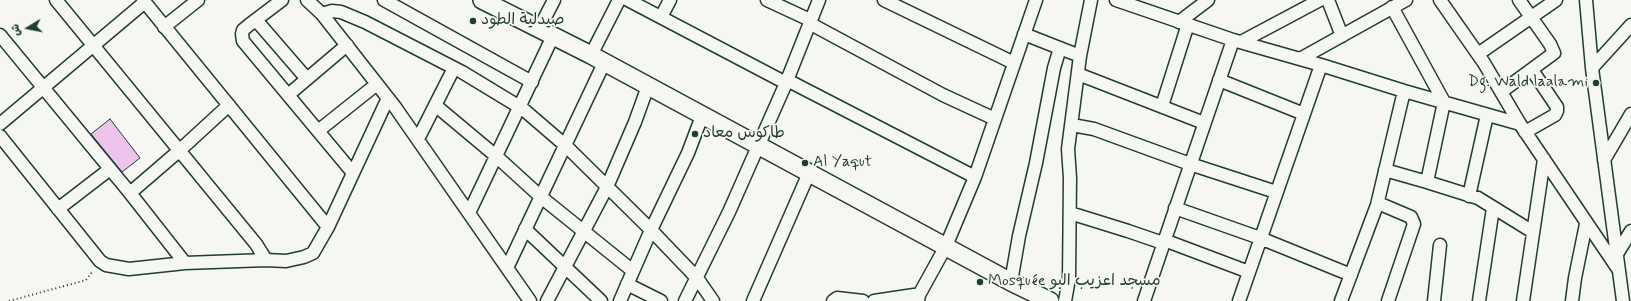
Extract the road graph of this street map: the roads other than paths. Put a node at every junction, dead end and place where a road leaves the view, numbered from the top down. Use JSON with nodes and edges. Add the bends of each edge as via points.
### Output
{"nodes":[{"id":1,"x":56,"y":0,"type":"edge"},
{"id":2,"x":198,"y":0,"type":"edge"},
{"id":3,"x":282,"y":0,"type":"edge"},
{"id":4,"x":307,"y":0,"type":"edge"},
{"id":5,"x":338,"y":0,"type":"edge"},
{"id":6,"x":384,"y":0,"type":"edge"},
{"id":7,"x":482,"y":0,"type":"edge"},
{"id":8,"x":554,"y":0,"type":"edge"},
{"id":9,"x":619,"y":0,"type":"edge"},
{"id":10,"x":628,"y":0,"type":"edge"},
{"id":11,"x":670,"y":0,"type":"edge"},
{"id":12,"x":767,"y":0,"type":"edge"},
{"id":13,"x":819,"y":0,"type":"edge"},
{"id":14,"x":884,"y":0,"type":"edge"},
{"id":15,"x":1036,"y":0,"type":"edge"},
{"id":16,"x":1091,"y":0,"type":"edge"},
{"id":17,"x":1116,"y":0,"type":"edge"},
{"id":18,"x":1208,"y":0,"type":"edge"},
{"id":19,"x":1320,"y":0,"type":"edge"},
{"id":20,"x":1328,"y":0,"type":"edge"},
{"id":21,"x":1406,"y":0,"type":"edge"},
{"id":22,"x":1440,"y":0,"type":"edge"},
{"id":23,"x":1519,"y":0,"type":"edge"},
{"id":24,"x":1556,"y":0,"type":"edge"},
{"id":25,"x":1586,"y":0,"type":"edge"},
{"id":26,"x":144,"y":1,"type":"edge"},
{"id":27,"x":1392,"y":8,"type":"junction"},
{"id":28,"x":327,"y":13,"type":"junction"},
{"id":29,"x":661,"y":17,"type":"junction"},
{"id":30,"x":1530,"y":17,"type":"junction"},
{"id":31,"x":256,"y":20,"type":"junction"},
{"id":32,"x":810,"y":21,"type":"junction"},
{"id":33,"x":1184,"y":23,"type":"junction"},
{"id":34,"x":1631,"y":25,"type":"edge"},
{"id":35,"x":164,"y":27,"type":"junction"},
{"id":36,"x":546,"y":33,"type":"junction"},
{"id":37,"x":1024,"y":34,"type":"junction"},
{"id":38,"x":0,"y":35,"type":"edge"},
{"id":39,"x":1342,"y":36,"type":"junction"},
{"id":40,"x":1237,"y":41,"type":"junction"},
{"id":41,"x":94,"y":45,"type":"junction"},
{"id":42,"x":347,"y":46,"type":"junction"},
{"id":43,"x":1060,"y":48,"type":"junction"},
{"id":44,"x":1478,"y":54,"type":"junction"},
{"id":45,"x":1080,"y":56,"type":"junction"},
{"id":46,"x":597,"y":59,"type":"junction"},
{"id":47,"x":1300,"y":59,"type":"junction"},
{"id":48,"x":1014,"y":63,"type":"junction"},
{"id":49,"x":1321,"y":65,"type":"junction"},
{"id":50,"x":454,"y":68,"type":"junction"},
{"id":51,"x":1592,"y":68,"type":"junction"},
{"id":52,"x":1532,"y":70,"type":"junction"},
{"id":53,"x":1078,"y":74,"type":"junction"},
{"id":54,"x":307,"y":79,"type":"junction"},
{"id":55,"x":1219,"y":80,"type":"junction"},
{"id":56,"x":786,"y":81,"type":"junction"},
{"id":57,"x":532,"y":82,"type":"junction"},
{"id":58,"x":377,"y":84,"type":"junction"},
{"id":59,"x":648,"y":86,"type":"junction"},
{"id":60,"x":44,"y":87,"type":"junction"},
{"id":61,"x":1404,"y":91,"type":"junction"},
{"id":62,"x":1501,"y":92,"type":"junction"},
{"id":63,"x":288,"y":95,"type":"junction"},
{"id":64,"x":388,"y":98,"type":"junction"},
{"id":65,"x":1444,"y":102,"type":"junction"},
{"id":66,"x":229,"y":105,"type":"junction"},
{"id":67,"x":435,"y":105,"type":"junction"},
{"id":68,"x":1162,"y":106,"type":"junction"},
{"id":69,"x":520,"y":107,"type":"junction"},
{"id":70,"x":1304,"y":114,"type":"junction"},
{"id":71,"x":1631,"y":114,"type":"edge"},
{"id":72,"x":1487,"y":115,"type":"junction"},
{"id":73,"x":702,"y":116,"type":"junction"},
{"id":74,"x":994,"y":119,"type":"junction"},
{"id":75,"x":1204,"y":123,"type":"junction"},
{"id":76,"x":0,"y":124,"type":"edge"},
{"id":77,"x":1072,"y":124,"type":"junction"},
{"id":78,"x":1523,"y":128,"type":"junction"},
{"id":79,"x":318,"y":130,"type":"junction"},
{"id":80,"x":0,"y":136,"type":"edge"},
{"id":81,"x":418,"y":139,"type":"junction"},
{"id":82,"x":566,"y":146,"type":"junction"},
{"id":83,"x":759,"y":146,"type":"junction"},
{"id":84,"x":180,"y":150,"type":"junction"},
{"id":85,"x":496,"y":156,"type":"junction"},
{"id":86,"x":1544,"y":159,"type":"junction"},
{"id":87,"x":1604,"y":160,"type":"junction"},
{"id":88,"x":1190,"y":164,"type":"junction"},
{"id":89,"x":110,"y":169,"type":"junction"},
{"id":90,"x":1385,"y":170,"type":"junction"},
{"id":91,"x":353,"y":173,"type":"junction"},
{"id":92,"x":809,"y":173,"type":"junction"},
{"id":93,"x":975,"y":177,"type":"junction"},
{"id":94,"x":1427,"y":182,"type":"junction"},
{"id":95,"x":607,"y":187,"type":"junction"},
{"id":96,"x":1276,"y":192,"type":"junction"},
{"id":97,"x":130,"y":193,"type":"junction"},
{"id":98,"x":1469,"y":196,"type":"junction"},
{"id":99,"x":541,"y":197,"type":"junction"},
{"id":100,"x":1378,"y":203,"type":"junction"},
{"id":101,"x":1175,"y":208,"type":"junction"},
{"id":102,"x":1493,"y":208,"type":"junction"},
{"id":103,"x":58,"y":209,"type":"junction"},
{"id":104,"x":469,"y":213,"type":"junction"},
{"id":105,"x":1070,"y":213,"type":"junction"},
{"id":106,"x":1586,"y":224,"type":"junction"},
{"id":107,"x":328,"y":227,"type":"junction"},
{"id":108,"x":525,"y":229,"type":"junction"},
{"id":109,"x":583,"y":230,"type":"junction"},
{"id":110,"x":651,"y":230,"type":"junction"},
{"id":111,"x":1631,"y":231,"type":"edge"},
{"id":112,"x":1533,"y":232,"type":"junction"},
{"id":113,"x":1260,"y":238,"type":"junction"},
{"id":114,"x":1164,"y":242,"type":"junction"},
{"id":115,"x":1440,"y":245,"type":"dead end"},
{"id":116,"x":946,"y":246,"type":"junction"},
{"id":117,"x":1617,"y":254,"type":"junction"},
{"id":118,"x":266,"y":260,"type":"junction"},
{"id":119,"x":185,"y":262,"type":"junction"},
{"id":120,"x":565,"y":266,"type":"junction"},
{"id":121,"x":507,"y":268,"type":"junction"},
{"id":122,"x":1618,"y":270,"type":"junction"},
{"id":123,"x":633,"y":271,"type":"junction"},
{"id":124,"x":1248,"y":272,"type":"junction"},
{"id":125,"x":1350,"y":275,"type":"junction"},
{"id":126,"x":697,"y":278,"type":"junction"},
{"id":127,"x":1011,"y":282,"type":"junction"},
{"id":128,"x":627,"y":284,"type":"junction"},
{"id":129,"x":1622,"y":296,"type":"edge"},
{"id":130,"x":916,"y":298,"type":"edge"},
{"id":131,"x":530,"y":301,"type":"edge"},
{"id":132,"x":547,"y":301,"type":"edge"},
{"id":133,"x":601,"y":301,"type":"edge"},
{"id":134,"x":620,"y":301,"type":"edge"},
{"id":135,"x":661,"y":301,"type":"edge"},
{"id":136,"x":685,"y":301,"type":"edge"},
{"id":137,"x":713,"y":301,"type":"edge"},
{"id":138,"x":753,"y":301,"type":"edge"},
{"id":139,"x":833,"y":301,"type":"edge"},
{"id":140,"x":863,"y":301,"type":"edge"},
{"id":141,"x":874,"y":301,"type":"edge"},
{"id":142,"x":1050,"y":301,"type":"edge"},
{"id":143,"x":1065,"y":301,"type":"edge"},
{"id":144,"x":1144,"y":301,"type":"edge"},
{"id":145,"x":1239,"y":301,"type":"edge"},
{"id":146,"x":1341,"y":301,"type":"edge"},
{"id":147,"x":1388,"y":301,"type":"edge"},
{"id":148,"x":1434,"y":301,"type":"edge"},
{"id":149,"x":1480,"y":301,"type":"edge"},
{"id":150,"x":1523,"y":301,"type":"edge"},
{"id":151,"x":1572,"y":301,"type":"edge"}],
"edges":[{"from":1,"to":41,"type":"street"},
{"from":2,"to":35,"type":"street"},
{"from":3,"to":31,"type":"street"},
{"from":4,"to":28,"type":"street"},
{"from":5,"to":28,"type":"street"},
{"from":6,"to":57,"type":"street"},
{"from":7,"to":36,"type":"main road"},
{"from":8,"to":36,"type":"street"},
{"from":9,"to":46,"type":"street"},
{"from":10,"to":29,"type":"street"},
{"from":11,"to":29,"type":"street"},
{"from":12,"to":32,"type":"street"},
{"from":13,"to":32,"type":"street"},
{"from":14,"to":48,"type":"street"},
{"from":15,"to":37,"type":"street"},
{"from":16,"to":45,"type":"street"},
{"from":17,"to":33,"type":"street"},
{"from":18,"to":33,"type":"street"},
{"from":19,"to":40,"type":"street"},
{"from":20,"to":39,"type":"street"},
{"from":21,"to":27,"type":"street"},
{"from":22,"to":44,"type":"street"},
{"from":23,"to":30,"type":"street"},
{"from":24,"to":30,"type":"street"},
{"from":25,"to":51,"type":"street"},
{"from":26,"to":35,"type":"street"},
{"from":26,"to":41,"type":"street"},
{"from":27,"to":39,"type":"street"},
{"from":27,"to":65,"type":"street"},
{"from":28,"to":42,"type":"street"},
{"from":28,"to":50,"type":"street","via":[[341,12],[365,22]]},
{"from":29,"to":56,"type":"street"},
{"from":30,"to":44,"type":"street"},
{"from":30,"to":52,"type":"street","via":[[1554,53]]},
{"from":31,"to":54,"type":"street"},
{"from":31,"to":63,"type":"street","via":[[243,30],[243,41]]},
{"from":32,"to":56,"type":"street"},
{"from":32,"to":74,"type":"street"},
{"from":33,"to":40,"type":"street"},
{"from":33,"to":68,"type":"street"},
{"from":34,"to":51,"type":"street"},
{"from":35,"to":66,"type":"street"},
{"from":36,"to":46,"type":"main road"},
{"from":36,"to":57,"type":"street"},
{"from":37,"to":43,"type":"street"},
{"from":37,"to":48,"type":"street"},
{"from":38,"to":60,"type":"street"},
{"from":39,"to":47,"type":"street"},
{"from":40,"to":47,"type":"street"},
{"from":40,"to":55,"type":"street"},
{"from":41,"to":60,"type":"street"},
{"from":41,"to":84,"type":"street"},
{"from":42,"to":54,"type":"street"},
{"from":42,"to":58,"type":"street"},
{"from":43,"to":45,"type":"street"},
{"from":43,"to":127,"type":"street"},
{"from":44,"to":62,"type":"street"},
{"from":45,"to":53,"type":"street"},
{"from":46,"to":59,"type":"main road"},
{"from":46,"to":82,"type":"street"},
{"from":47,"to":49,"type":"street"},
{"from":48,"to":74,"type":"street"},
{"from":49,"to":61,"type":"street"},
{"from":49,"to":70,"type":"street"},
{"from":50,"to":67,"type":"street"},
{"from":50,"to":69,"type":"street"},
{"from":51,"to":87,"type":"street"},
{"from":52,"to":62,"type":"street"},
{"from":52,"to":78,"type":"street","via":[[1557,107],[1557,111],[1555,115]]},
{"from":53,"to":68,"type":"street"},
{"from":53,"to":77,"type":"street"},
{"from":54,"to":63,"type":"street"},
{"from":55,"to":70,"type":"street"},
{"from":55,"to":75,"type":"street"},
{"from":56,"to":83,"type":"street"},
{"from":56,"to":93,"type":"street"},
{"from":57,"to":69,"type":"street"},
{"from":58,"to":64,"type":"street"},
{"from":58,"to":79,"type":"street"},
{"from":59,"to":73,"type":"main road"},
{"from":59,"to":95,"type":"street"},
{"from":60,"to":76,"type":"street"},
{"from":60,"to":89,"type":"street"},
{"from":61,"to":65,"type":"street"},
{"from":61,"to":90,"type":"street"},
{"from":62,"to":78,"type":"street"},
{"from":63,"to":79,"type":"street"},
{"from":64,"to":81,"type":"street"},
{"from":64,"to":91,"type":"street"},
{"from":65,"to":72,"type":"street"},
{"from":65,"to":94,"type":"street"},
{"from":66,"to":84,"type":"street"},
{"from":66,"to":107,"type":"street"},
{"from":67,"to":81,"type":"street"},
{"from":67,"to":85,"type":"street"},
{"from":68,"to":75,"type":"street"},
{"from":69,"to":82,"type":"street"},
{"from":69,"to":85,"type":"street"},
{"from":70,"to":96,"type":"street"},
{"from":71,"to":87,"type":"street"},
{"from":72,"to":78,"type":"street"},
{"from":72,"to":98,"type":"street"},
{"from":73,"to":83,"type":"main road"},
{"from":73,"to":110,"type":"street","via":[[688,153]]},
{"from":74,"to":93,"type":"street"},
{"from":75,"to":88,"type":"street"},
{"from":77,"to":88,"type":"street","via":[[1094,129]]},
{"from":77,"to":105,"type":"street","via":[[1068,149]]},
{"from":78,"to":86,"type":"street"},
{"from":79,"to":91,"type":"street"},
{"from":80,"to":103,"type":"street"},
{"from":81,"to":104,"type":"street"},
{"from":82,"to":95,"type":"street"},
{"from":82,"to":99,"type":"street"},
{"from":83,"to":92,"type":"main road"},
{"from":83,"to":126,"type":"street"},
{"from":84,"to":97,"type":"street"},
{"from":84,"to":118,"type":"street"},
{"from":85,"to":99,"type":"street"},
{"from":85,"to":104,"type":"street"},
{"from":86,"to":106,"type":"street"},
{"from":86,"to":112,"type":"street"},
{"from":87,"to":117,"type":"street"},
{"from":88,"to":96,"type":"street"},
{"from":88,"to":101,"type":"street"},
{"from":89,"to":97,"type":"street"},
{"from":89,"to":103,"type":"street"},
{"from":90,"to":94,"type":"street"},
{"from":90,"to":100,"type":"street"},
{"from":91,"to":107,"type":"street"},
{"from":92,"to":116,"type":"main road"},
{"from":92,"to":138,"type":"street"},
{"from":93,"to":116,"type":"street"},
{"from":94,"to":98,"type":"street"},
{"from":95,"to":109,"type":"street"},
{"from":95,"to":110,"type":"street"},
{"from":96,"to":113,"type":"street"},
{"from":97,"to":119,"type":"street"},
{"from":98,"to":102,"type":"street","via":[[1478,198]]},
{"from":99,"to":108,"type":"street"},
{"from":99,"to":109,"type":"street"},
{"from":100,"to":125,"type":"street"},
{"from":100,"to":147,"type":"street","via":[[1411,217],[1414,224]]},
{"from":101,"to":113,"type":"street"},
{"from":101,"to":114,"type":"street"},
{"from":102,"to":112,"type":"street"},
{"from":102,"to":149,"type":"street"},
{"from":103,"to":119,"type":"street","via":[[106,265],[129,269]]},
{"from":104,"to":121,"type":"street"},
{"from":105,"to":114,"type":"street"},
{"from":105,"to":143,"type":"street","via":[[1069,279]]},
{"from":106,"to":122,"type":"street"},
{"from":106,"to":151,"type":"street"},
{"from":107,"to":118,"type":"street","via":[[313,253],[286,261]]},
{"from":108,"to":120,"type":"street"},
{"from":108,"to":121,"type":"street"},
{"from":109,"to":120,"type":"street"},
{"from":109,"to":123,"type":"street"},
{"from":110,"to":123,"type":"street"},
{"from":110,"to":126,"type":"street"},
{"from":111,"to":117,"type":"street"},
{"from":112,"to":150,"type":"street"},
{"from":113,"to":124,"type":"street"},
{"from":113,"to":125,"type":"street"},
{"from":114,"to":124,"type":"street"},
{"from":114,"to":144,"type":"street"},
{"from":115,"to":148,"type":"street"},
{"from":116,"to":127,"type":"main road"},
{"from":116,"to":130,"type":"street"},
{"from":117,"to":122,"type":"street"},
{"from":118,"to":119,"type":"street"},
{"from":120,"to":132,"type":"street"},
{"from":120,"to":133,"type":"street"},
{"from":121,"to":131,"type":"street"},
{"from":122,"to":129,"type":"street"},
{"from":123,"to":128,"type":"street"},
{"from":124,"to":145,"type":"street"},
{"from":125,"to":146,"type":"street"},
{"from":126,"to":136,"type":"street"},
{"from":126,"to":137,"type":"street"},
{"from":127,"to":142,"type":"main road"},
{"from":128,"to":134,"type":"street"},
{"from":128,"to":135,"type":"street"},
{"from":130,"to":141,"type":"street"},
{"from":139,"to":140,"type":"street","via":[[837,298]]}]}
